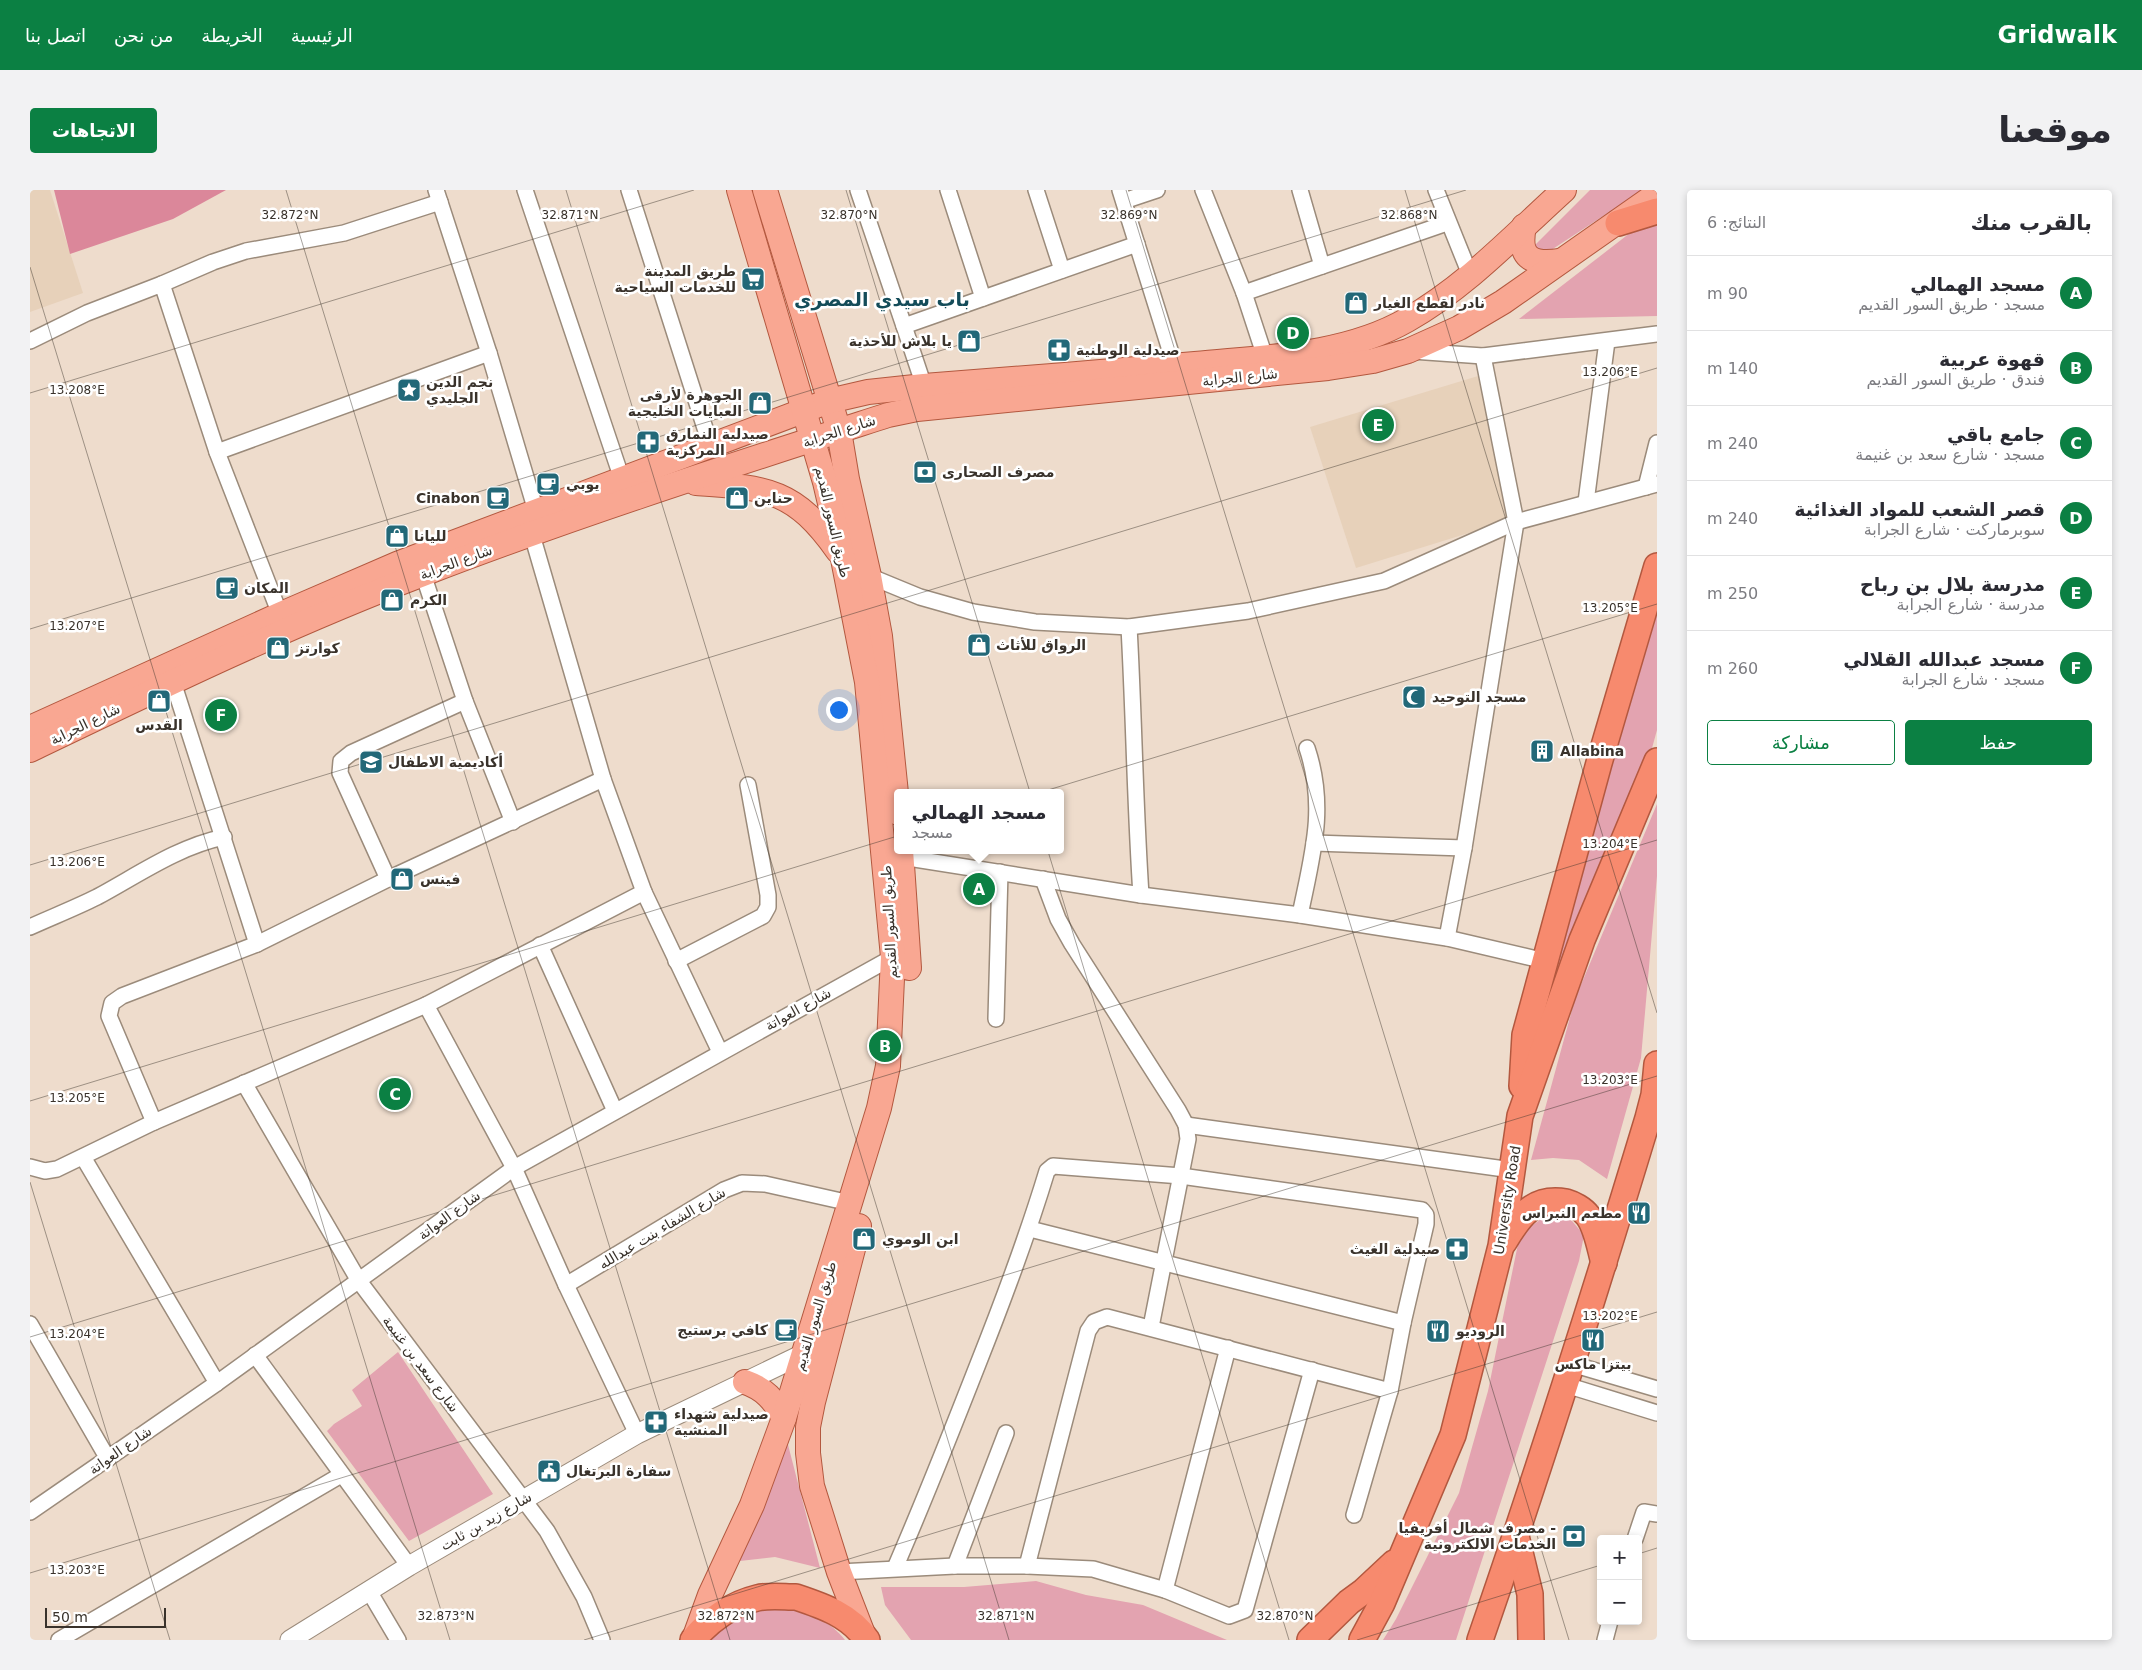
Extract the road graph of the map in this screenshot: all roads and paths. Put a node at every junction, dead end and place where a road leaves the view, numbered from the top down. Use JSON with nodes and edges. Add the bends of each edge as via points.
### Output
{"nodes":[{"id":1,"x":525,"y":190,"type":"edge"},
{"id":2,"x":629,"y":190,"type":"edge"},
{"id":3,"x":739,"y":190,"type":"edge"},
{"id":4,"x":765,"y":190,"type":"edge"},
{"id":5,"x":858,"y":190,"type":"edge"},
{"id":6,"x":948,"y":190,"type":"edge"},
{"id":7,"x":1036,"y":190,"type":"edge"},
{"id":8,"x":1157,"y":190,"type":"edge"},
{"id":9,"x":1203,"y":190,"type":"edge"},
{"id":10,"x":1300,"y":190,"type":"edge"},
{"id":11,"x":1436,"y":190,"type":"edge"},
{"id":12,"x":1564,"y":190,"type":"edge"},
{"id":13,"x":1657,"y":194,"type":"edge"},
{"id":14,"x":438,"y":196,"type":"edge"},
{"id":15,"x":1122,"y":196,"type":"edge"},
{"id":16,"x":1657,"y":211,"type":"edge"},
{"id":17,"x":1447,"y":223,"type":"junction"},
{"id":18,"x":1618,"y":223,"type":"junction"},
{"id":19,"x":1524,"y":226,"type":"junction"},
{"id":20,"x":1137,"y":244,"type":"junction"},
{"id":21,"x":1560,"y":262,"type":"junction"},
{"id":22,"x":1322,"y":266,"type":"junction"},
{"id":23,"x":1062,"y":270,"type":"junction"},
{"id":24,"x":1471,"y":277,"type":"junction"},
{"id":25,"x":162,"y":284,"type":"junction"},
{"id":26,"x":1244,"y":293,"type":"junction"},
{"id":27,"x":983,"y":298,"type":"junction"},
{"id":28,"x":904,"y":326,"type":"junction"},
{"id":29,"x":1657,"y":334,"type":"edge"},
{"id":30,"x":30,"y":340,"type":"edge"},
{"id":31,"x":1607,"y":341,"type":"junction"},
{"id":32,"x":1408,"y":351,"type":"junction"},
{"id":33,"x":489,"y":353,"type":"junction"},
{"id":34,"x":1484,"y":356,"type":"junction"},
{"id":35,"x":1265,"y":357,"type":"junction"},
{"id":36,"x":1175,"y":366,"type":"junction"},
{"id":37,"x":924,"y":386,"type":"junction"},
{"id":38,"x":829,"y":401,"type":"junction"},
{"id":39,"x":805,"y":411,"type":"junction"},
{"id":40,"x":838,"y":431,"type":"junction"},
{"id":41,"x":814,"y":439,"type":"junction"},
{"id":42,"x":1657,"y":443,"type":"edge"},
{"id":43,"x":711,"y":447,"type":"junction"},
{"id":44,"x":216,"y":452,"type":"junction"},
{"id":45,"x":622,"y":479,"type":"junction"},
{"id":46,"x":685,"y":482,"type":"junction"},
{"id":47,"x":1652,"y":486,"type":"edge"},
{"id":48,"x":1586,"y":502,"type":"junction"},
{"id":49,"x":536,"y":511,"type":"junction"},
{"id":50,"x":1516,"y":522,"type":"junction"},
{"id":51,"x":532,"y":534,"type":"junction"},
{"id":52,"x":843,"y":559,"type":"junction"},
{"id":53,"x":1657,"y":566,"type":"edge"},
{"id":54,"x":423,"y":574,"type":"junction"},
{"id":55,"x":870,"y":576,"type":"junction"},
{"id":56,"x":283,"y":623,"type":"junction"},
{"id":57,"x":1129,"y":628,"type":"junction"},
{"id":58,"x":173,"y":682,"type":"junction"},
{"id":59,"x":466,"y":701,"type":"junction"},
{"id":60,"x":30,"y":728,"type":"edge"},
{"id":61,"x":1308,"y":748,"type":"dead end"},
{"id":62,"x":30,"y":750,"type":"edge"},
{"id":63,"x":1657,"y":761,"type":"edge"},
{"id":64,"x":603,"y":779,"type":"junction"},
{"id":65,"x":748,"y":785,"type":"dead end"},
{"id":66,"x":895,"y":789,"type":"edge"},
{"id":67,"x":513,"y":822,"type":"junction"},
{"id":68,"x":224,"y":837,"type":"junction"},
{"id":69,"x":1314,"y":843,"type":"junction"},
{"id":70,"x":1464,"y":848,"type":"junction"},
{"id":71,"x":902,"y":854,"type":"edge"},
{"id":72,"x":907,"y":854,"type":"edge"},
{"id":73,"x":1000,"y":872,"type":"junction"},
{"id":74,"x":388,"y":879,"type":"junction"},
{"id":75,"x":1043,"y":879,"type":"junction"},
{"id":76,"x":644,"y":892,"type":"junction"},
{"id":77,"x":1141,"y":895,"type":"junction"},
{"id":78,"x":1300,"y":915,"type":"junction"},
{"id":79,"x":30,"y":927,"type":"edge"},
{"id":80,"x":1447,"y":938,"type":"junction"},
{"id":81,"x":257,"y":944,"type":"junction"},
{"id":82,"x":540,"y":945,"type":"junction"},
{"id":83,"x":893,"y":956,"type":"junction"},
{"id":84,"x":676,"y":961,"type":"junction"},
{"id":85,"x":1545,"y":961,"type":"junction"},
{"id":86,"x":426,"y":1005,"type":"junction"},
{"id":87,"x":996,"y":1019,"type":"dead end"},
{"id":88,"x":720,"y":1052,"type":"junction"},
{"id":89,"x":1657,"y":1064,"type":"edge"},
{"id":90,"x":244,"y":1083,"type":"junction"},
{"id":91,"x":1654,"y":1107,"type":"edge"},
{"id":92,"x":615,"y":1111,"type":"junction"},
{"id":93,"x":1520,"y":1116,"type":"junction"},
{"id":94,"x":154,"y":1122,"type":"junction"},
{"id":95,"x":1186,"y":1125,"type":"junction"},
{"id":96,"x":83,"y":1157,"type":"junction"},
{"id":97,"x":30,"y":1167,"type":"edge"},
{"id":98,"x":514,"y":1168,"type":"junction"},
{"id":99,"x":1512,"y":1170,"type":"junction"},
{"id":100,"x":1181,"y":1176,"type":"junction"},
{"id":101,"x":850,"y":1203,"type":"junction"},
{"id":102,"x":1030,"y":1229,"type":"junction"},
{"id":103,"x":1501,"y":1246,"type":"junction"},
{"id":104,"x":1163,"y":1263,"type":"junction"},
{"id":105,"x":1604,"y":1263,"type":"junction"},
{"id":106,"x":359,"y":1281,"type":"junction"},
{"id":107,"x":566,"y":1286,"type":"junction"},
{"id":108,"x":1403,"y":1323,"type":"junction"},
{"id":109,"x":30,"y":1324,"type":"edge"},
{"id":110,"x":1151,"y":1327,"type":"junction"},
{"id":111,"x":1228,"y":1348,"type":"junction"},
{"id":112,"x":814,"y":1353,"type":"junction"},
{"id":113,"x":255,"y":1355,"type":"junction"},
{"id":114,"x":1312,"y":1370,"type":"junction"},
{"id":115,"x":1569,"y":1375,"type":"junction"},
{"id":116,"x":745,"y":1382,"type":"junction"},
{"id":117,"x":217,"y":1383,"type":"junction"},
{"id":118,"x":1657,"y":1389,"type":"edge"},
{"id":119,"x":1390,"y":1391,"type":"junction"},
{"id":120,"x":1657,"y":1413,"type":"edge"},
{"id":121,"x":784,"y":1418,"type":"junction"},
{"id":122,"x":1006,"y":1433,"type":"dead end"},
{"id":123,"x":637,"y":1434,"type":"junction"},
{"id":124,"x":108,"y":1459,"type":"junction"},
{"id":125,"x":341,"y":1475,"type":"junction"},
{"id":126,"x":523,"y":1500,"type":"junction"},
{"id":127,"x":30,"y":1512,"type":"edge"},
{"id":128,"x":1657,"y":1514,"type":"edge"},
{"id":129,"x":1354,"y":1515,"type":"dead end"},
{"id":130,"x":1636,"y":1535,"type":"edge"},
{"id":131,"x":1516,"y":1536,"type":"junction"},
{"id":132,"x":1400,"y":1557,"type":"junction"},
{"id":133,"x":409,"y":1566,"type":"junction"},
{"id":134,"x":955,"y":1566,"type":"junction"},
{"id":135,"x":1027,"y":1566,"type":"junction"},
{"id":136,"x":895,"y":1568,"type":"junction"},
{"id":137,"x":839,"y":1572,"type":"junction"},
{"id":138,"x":1165,"y":1590,"type":"junction"},
{"id":139,"x":369,"y":1591,"type":"junction"},
{"id":140,"x":1609,"y":1625,"type":"edge"},
{"id":141,"x":865,"y":1637,"type":"edge"},
{"id":142,"x":694,"y":1639,"type":"edge"},
{"id":143,"x":59,"y":1640,"type":"edge"},
{"id":144,"x":290,"y":1640,"type":"edge"},
{"id":145,"x":398,"y":1640,"type":"edge"},
{"id":146,"x":602,"y":1640,"type":"edge"},
{"id":147,"x":1310,"y":1640,"type":"edge"},
{"id":148,"x":1362,"y":1640,"type":"edge"},
{"id":149,"x":1480,"y":1640,"type":"edge"},
{"id":150,"x":1531,"y":1640,"type":"edge"},
{"id":151,"x":1605,"y":1640,"type":"edge"}],
"edges":[{"from":1,"to":45,"type":"street"},
{"from":2,"to":43,"type":"street"},
{"from":3,"to":39,"type":"main road","name":"طريق السور القديم"},
{"from":4,"to":38,"type":"main road","name":"طريق السور القديم"},
{"from":5,"to":28,"type":"street"},
{"from":6,"to":27,"type":"street"},
{"from":7,"to":23,"type":"street"},
{"from":8,"to":15,"type":"street"},
{"from":9,"to":26,"type":"street"},
{"from":10,"to":22,"type":"street"},
{"from":11,"to":17,"type":"street"},
{"from":12,"to":19,"type":"main road","name":"شارع الجرابة"},
{"from":13,"to":18,"type":"main road","name":"شارع الجرابة"},
{"from":14,"to":25,"type":"street","via":[[344,233],[246,251]]},
{"from":14,"to":33,"type":"street"},
{"from":15,"to":20,"type":"street"},
{"from":16,"to":18,"type":"highway"},
{"from":17,"to":22,"type":"street"},
{"from":17,"to":24,"type":"street"},
{"from":18,"to":21,"type":"main road","name":"شارع الجرابة"},
{"from":19,"to":21,"type":"main road","via":[[1521,241],[1524,253],[1534,261]]},
{"from":19,"to":24,"type":"main road","name":"شارع الجرابة"},
{"from":20,"to":23,"type":"street"},
{"from":20,"to":36,"type":"street"},
{"from":21,"to":32,"type":"main road","name":"شارع الجرابة","via":[[1459,328]]},
{"from":22,"to":26,"type":"street"},
{"from":23,"to":27,"type":"street"},
{"from":24,"to":35,"type":"main road","name":"شارع الجرابة","via":[[1407,320],[1374,336],[1328,349]]},
{"from":25,"to":30,"type":"street","via":[[87,313]]},
{"from":25,"to":44,"type":"street"},
{"from":26,"to":35,"type":"street"},
{"from":27,"to":28,"type":"street"},
{"from":28,"to":37,"type":"street"},
{"from":29,"to":31,"type":"street"},
{"from":31,"to":34,"type":"street"},
{"from":31,"to":48,"type":"street"},
{"from":32,"to":34,"type":"street"},
{"from":32,"to":40,"type":"main road","name":"شارع الجرابة","via":[[1373,361],[1328,368],[917,409]]},
{"from":33,"to":44,"type":"street"},
{"from":33,"to":49,"type":"street"},
{"from":34,"to":50,"type":"street"},
{"from":35,"to":36,"type":"main road","name":"شارع الجرابة"},
{"from":36,"to":37,"type":"main road","name":"شارع الجرابة"},
{"from":37,"to":38,"type":"main road","name":"شارع الجرابة","via":[[868,392]]},
{"from":38,"to":39,"type":"main road","name":"شارع الجرابة"},
{"from":38,"to":40,"type":"main road","name":"طريق السور القديم"},
{"from":39,"to":41,"type":"main road","name":"طريق السور القديم"},
{"from":39,"to":43,"type":"main road","name":"شارع الجرابة"},
{"from":40,"to":41,"type":"main road","name":"شارع الجرابة"},
{"from":40,"to":55,"type":"main road","name":"طريق السور القديم"},
{"from":41,"to":46,"type":"main road","name":"شارع الجرابة"},
{"from":41,"to":52,"type":"main road","name":"طريق السور القديم"},
{"from":42,"to":47,"type":"street"},
{"from":43,"to":45,"type":"main road","name":"شارع الجرابة"},
{"from":44,"to":56,"type":"street"},
{"from":45,"to":49,"type":"main road","name":"شارع الجرابة"},
{"from":46,"to":51,"type":"main road","name":"شارع الجرابة"},
{"from":46,"to":52,"type":"main road","via":[[755,489],[786,498],[806,512]]},
{"from":47,"to":48,"type":"street"},
{"from":48,"to":50,"type":"street"},
{"from":49,"to":51,"type":"street"},
{"from":49,"to":56,"type":"main road","name":"شارع الجرابة","via":[[397,564]]},
{"from":50,"to":57,"type":"street","via":[[1384,581],[1248,611]]},
{"from":50,"to":70,"type":"street"},
{"from":51,"to":54,"type":"main road","name":"شارع الجرابة"},
{"from":51,"to":64,"type":"street"},
{"from":52,"to":83,"type":"main road","name":"طريق السور القديم","via":[[867,682]]},
{"from":53,"to":85,"type":"highway"},
{"from":54,"to":56,"type":"main road","name":"شارع الجرابة"},
{"from":54,"to":59,"type":"street"},
{"from":55,"to":57,"type":"street","via":[[973,612],[1035,622]]},
{"from":55,"to":66,"type":"main road","name":"طريق السور القديم","via":[[880,636]]},
{"from":56,"to":58,"type":"main road","name":"شارع الجرابة"},
{"from":56,"to":60,"type":"main road","name":"شارع الجرابة"},
{"from":57,"to":77,"type":"street"},
{"from":58,"to":62,"type":"main road","name":"شارع الجرابة"},
{"from":58,"to":68,"type":"street"},
{"from":59,"to":67,"type":"street"},
{"from":59,"to":74,"type":"street","via":[[351,753],[341,761],[340,773]]},
{"from":61,"to":69,"type":"street","via":[[1318,792]]},
{"from":63,"to":93,"type":"highway","name":"University Road","via":[[1582,940]]},
{"from":64,"to":67,"type":"street"},
{"from":64,"to":76,"type":"street"},
{"from":65,"to":84,"type":"street","via":[[768,907],[763,916]]},
{"from":67,"to":74,"type":"street"},
{"from":68,"to":79,"type":"street","via":[[201,842],[95,898]]},
{"from":68,"to":81,"type":"street"},
{"from":69,"to":70,"type":"street"},
{"from":69,"to":78,"type":"street"},
{"from":70,"to":80,"type":"street"},
{"from":71,"to":112,"type":"main road","name":"طريق السور القديم","via":[[910,959],[907,1017],[900,1063],[873,1177]]},
{"from":72,"to":73,"type":"street"},
{"from":73,"to":75,"type":"street"},
{"from":73,"to":87,"type":"street"},
{"from":74,"to":81,"type":"street"},
{"from":75,"to":77,"type":"street"},
{"from":75,"to":95,"type":"street","via":[[1058,919],[1072,944]]},
{"from":76,"to":82,"type":"street"},
{"from":76,"to":84,"type":"street"},
{"from":77,"to":78,"type":"street"},
{"from":78,"to":80,"type":"street"},
{"from":80,"to":85,"type":"street"},
{"from":81,"to":94,"type":"street","via":[[122,996],[112,1004],[109,1016]]},
{"from":82,"to":86,"type":"street"},
{"from":82,"to":92,"type":"street"},
{"from":83,"to":88,"type":"street","name":"شارع العواتة"},
{"from":83,"to":101,"type":"main road","name":"طريق السور القديم","via":[[888,1066],[879,1108]]},
{"from":84,"to":88,"type":"street"},
{"from":85,"to":93,"type":"highway","via":[[1525,1035]]},
{"from":86,"to":90,"type":"street"},
{"from":86,"to":98,"type":"street"},
{"from":88,"to":92,"type":"street","name":"شارع العواتة"},
{"from":89,"to":91,"type":"highway"},
{"from":90,"to":94,"type":"street"},
{"from":90,"to":106,"type":"street","name":"شارع سعد بن غنيمة"},
{"from":91,"to":105,"type":"highway"},
{"from":92,"to":98,"type":"street","name":"شارع العواتة"},
{"from":93,"to":99,"type":"highway","name":"University Road"},
{"from":94,"to":96,"type":"street"},
{"from":95,"to":99,"type":"street"},
{"from":95,"to":100,"type":"street","via":[[1188,1139]]},
{"from":96,"to":97,"type":"street","via":[[57,1169],[45,1171]]},
{"from":96,"to":117,"type":"street"},
{"from":98,"to":106,"type":"street","name":"شارع العواتة"},
{"from":98,"to":107,"type":"street"},
{"from":99,"to":103,"type":"highway","name":"University Road"},
{"from":100,"to":102,"type":"street","via":[[1053,1166],[1046,1172]]},
{"from":100,"to":104,"type":"street"},
{"from":100,"to":108,"type":"street","via":[[1422,1210],[1426,1224]]},
{"from":101,"to":107,"type":"street","name":"شارع الشفاء بنت عبدالله","via":[[765,1184],[742,1183],[724,1190]]},
{"from":101,"to":112,"type":"main road","name":"طريق السور القديم"},
{"from":102,"to":104,"type":"street"},
{"from":102,"to":136,"type":"street","via":[[930,1487]]},
{"from":103,"to":105,"type":"highway","via":[[1526,1212],[1552,1199],[1573,1204],[1588,1216]]},
{"from":103,"to":132,"type":"highway","name":"University Road","via":[[1453,1435]]},
{"from":104,"to":108,"type":"street"},
{"from":104,"to":110,"type":"street"},
{"from":105,"to":115,"type":"highway"},
{"from":106,"to":113,"type":"street","name":"شارع العواتة"},
{"from":106,"to":126,"type":"street","name":"شارع سعد بن غنيمة"},
{"from":107,"to":123,"type":"street"},
{"from":108,"to":119,"type":"street"},
{"from":109,"to":124,"type":"street"},
{"from":110,"to":111,"type":"street"},
{"from":110,"to":135,"type":"street","via":[[1107,1317],[1094,1322],[1088,1331]]},
{"from":111,"to":114,"type":"street"},
{"from":111,"to":138,"type":"street"},
{"from":112,"to":116,"type":"street","name":"شارع زيد بن ثابت"},
{"from":112,"to":121,"type":"main road","name":"طريق السور القديم"},
{"from":112,"to":137,"type":"main road","name":"طريق السور القديم","via":[[808,1453],[812,1486]]},
{"from":113,"to":117,"type":"street","name":"شارع العواتة"},
{"from":113,"to":125,"type":"street"},
{"from":114,"to":119,"type":"street"},
{"from":114,"to":138,"type":"street","via":[[1245,1610],[1229,1616]]},
{"from":115,"to":118,"type":"street"},
{"from":115,"to":120,"type":"street"},
{"from":115,"to":131,"type":"highway"},
{"from":116,"to":121,"type":"main road","via":[[768,1394]]},
{"from":116,"to":123,"type":"street","name":"شارع زيد بن ثابت"},
{"from":117,"to":124,"type":"street","name":"شارع العواتة"},
{"from":119,"to":129,"type":"street"},
{"from":121,"to":142,"type":"main road","name":"طريق السور القديم","via":[[752,1505],[710,1595]]},
{"from":122,"to":134,"type":"street"},
{"from":123,"to":126,"type":"street","name":"شارع زيد بن ثابت"},
{"from":124,"to":127,"type":"street","name":"شارع العواتة"},
{"from":125,"to":133,"type":"street"},
{"from":125,"to":143,"type":"street"},
{"from":126,"to":133,"type":"street","name":"شارع زيد بن ثابت"},
{"from":126,"to":146,"type":"street","name":"شارع سعد بن غنيمة","via":[[551,1539],[584,1597]]},
{"from":128,"to":130,"type":"street","via":[[1644,1512]]},
{"from":131,"to":149,"type":"highway"},
{"from":131,"to":150,"type":"highway","via":[[1530,1594]]},
{"from":132,"to":147,"type":"highway"},
{"from":132,"to":148,"type":"highway","name":"University Road","via":[[1382,1603]]},
{"from":133,"to":139,"type":"street","name":"شارع زيد بن ثابت"},
{"from":134,"to":135,"type":"street"},
{"from":134,"to":136,"type":"street"},
{"from":135,"to":138,"type":"street","via":[[1093,1569]]},
{"from":136,"to":137,"type":"street"},
{"from":137,"to":141,"type":"main road","name":"طريق السور القديم"},
{"from":139,"to":144,"type":"street","name":"شارع زيد بن ثابت"},
{"from":139,"to":145,"type":"street"},
{"from":140,"to":151,"type":"street"},
{"from":141,"to":142,"type":"highway","via":[[833,1609],[796,1597],[782,1597],[758,1598],[722,1612]]}]}
